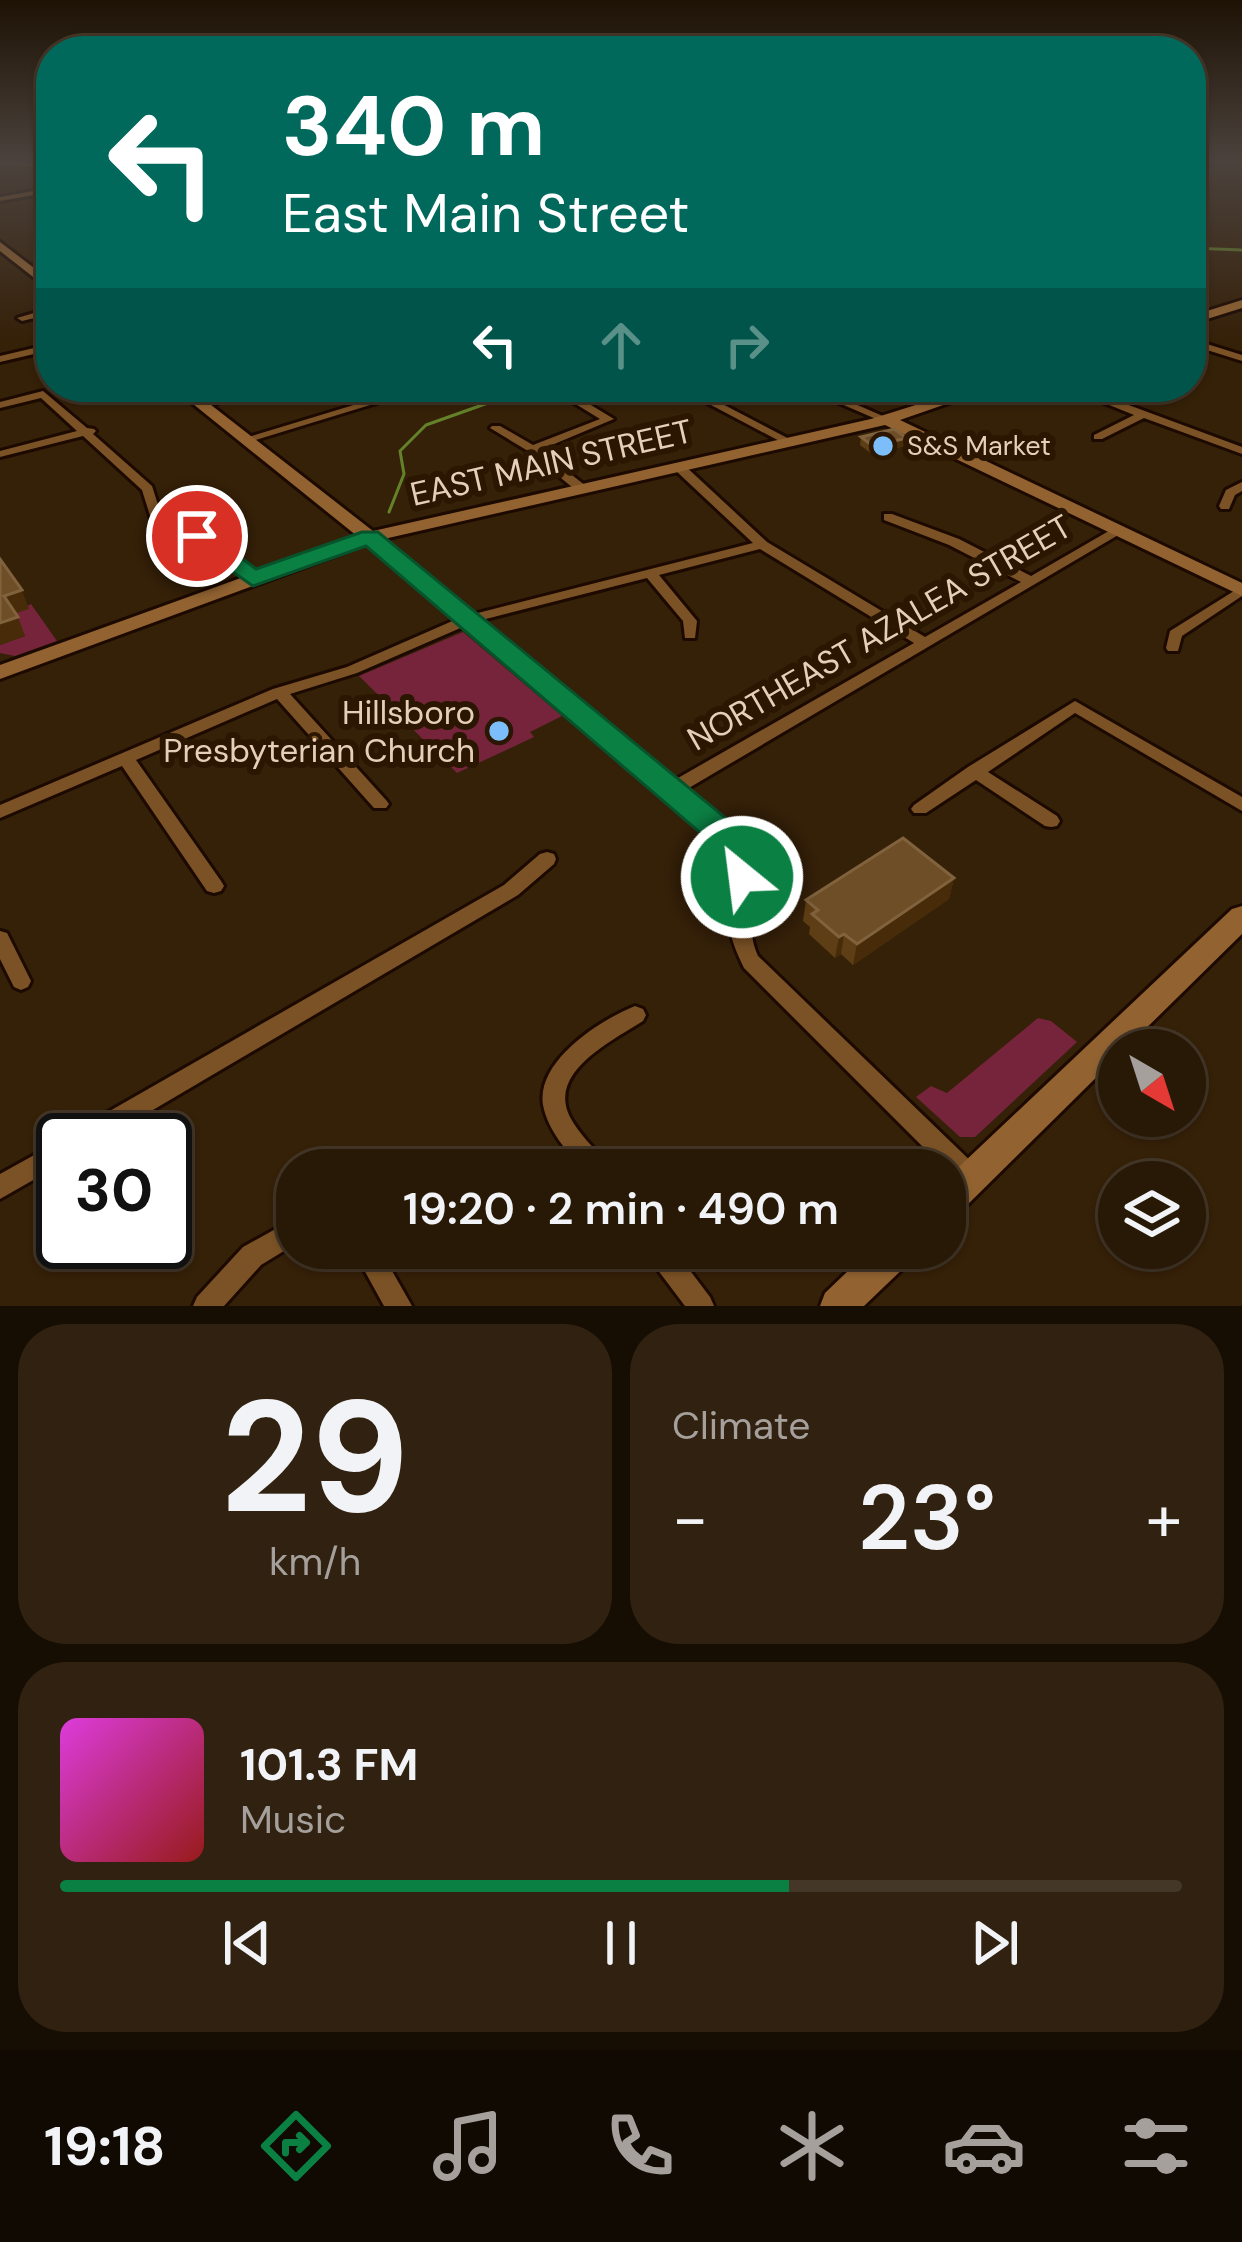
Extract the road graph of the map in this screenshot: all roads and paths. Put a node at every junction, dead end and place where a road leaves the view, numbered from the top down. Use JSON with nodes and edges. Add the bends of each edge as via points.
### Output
{"nodes":[{"id":1,"x":0,"y":245,"type":"edge"},
{"id":2,"x":36,"y":270,"type":"edge"},
{"id":3,"x":1242,"y":304,"type":"edge"},
{"id":4,"x":36,"y":314,"type":"edge"},
{"id":5,"x":1206,"y":315,"type":"edge"},
{"id":6,"x":22,"y":317,"type":"dead end"},
{"id":7,"x":1206,"y":347,"type":"edge"},
{"id":8,"x":36,"y":351,"type":"edge"},
{"id":9,"x":1242,"y":358,"type":"edge"},
{"id":10,"x":0,"y":359,"type":"edge"},
{"id":11,"x":36,"y":396,"type":"edge"},
{"id":12,"x":53,"y":402,"type":"edge"},
{"id":13,"x":198,"y":402,"type":"edge"},
{"id":14,"x":212,"y":402,"type":"edge"},
{"id":15,"x":373,"y":402,"type":"edge"},
{"id":16,"x":578,"y":402,"type":"edge"},
{"id":17,"x":711,"y":402,"type":"edge"},
{"id":18,"x":843,"y":402,"type":"edge"},
{"id":19,"x":937,"y":402,"type":"edge"},
{"id":20,"x":1111,"y":402,"type":"edge"},
{"id":21,"x":0,"y":404,"type":"edge"},
{"id":22,"x":202,"y":405,"type":"junction"},
{"id":23,"x":1144,"y":414,"type":"junction"},
{"id":24,"x":887,"y":420,"type":"junction"},
{"id":25,"x":496,"y":428,"type":"dead end"},
{"id":26,"x":90,"y":430,"type":"junction"},
{"id":27,"x":1098,"y":437,"type":"dead end"},
{"id":28,"x":248,"y":439,"type":"junction"},
{"id":29,"x":790,"y":442,"type":"junction"},
{"id":30,"x":532,"y":448,"type":"junction"},
{"id":31,"x":1242,"y":451,"type":"edge"},
{"id":32,"x":0,"y":454,"type":"edge"},
{"id":33,"x":679,"y":467,"type":"junction"},
{"id":34,"x":1242,"y":486,"type":"edge"},
{"id":35,"x":582,"y":489,"type":"junction"},
{"id":36,"x":1225,"y":506,"type":"dead end"},
{"id":37,"x":888,"y":517,"type":"dead end"},
{"id":38,"x":1119,"y":531,"type":"junction"},
{"id":39,"x":370,"y":537,"type":"junction"},
{"id":40,"x":762,"y":545,"type":"junction"},
{"id":41,"x":651,"y":574,"type":"junction"},
{"id":42,"x":253,"y":578,"type":"junction"},
{"id":43,"x":1032,"y":581,"type":"junction"},
{"id":44,"x":1242,"y":590,"type":"edge"},
{"id":45,"x":466,"y":620,"type":"junction"},
{"id":46,"x":690,"y":635,"type":"dead end"},
{"id":47,"x":925,"y":643,"type":"junction"},
{"id":48,"x":1173,"y":648,"type":"dead end"},
{"id":49,"x":0,"y":672,"type":"edge"},
{"id":50,"x":279,"y":692,"type":"junction"},
{"id":51,"x":126,"y":759,"type":"junction"},
{"id":52,"x":974,"y":771,"type":"junction"},
{"id":53,"x":671,"y":790,"type":"junction"},
{"id":54,"x":380,"y":804,"type":"dead end"},
{"id":55,"x":1242,"y":805,"type":"edge"},
{"id":56,"x":920,"y":808,"type":"dead end"},
{"id":57,"x":0,"y":812,"type":"edge"},
{"id":58,"x":1051,"y":821,"type":"dead end"},
{"id":59,"x":547,"y":859,"type":"dead end"},
{"id":60,"x":214,"y":886,"type":"dead end"},
{"id":61,"x":1242,"y":917,"type":"edge"},
{"id":62,"x":0,"y":939,"type":"edge"},
{"id":63,"x":20,"y":981,"type":"dead end"},
{"id":64,"x":634,"y":1015,"type":"dead end"},
{"id":65,"x":127,"y":1113,"type":"edge"},
{"id":66,"x":582,"y":1149,"type":"edge"},
{"id":67,"x":36,"y":1166,"type":"edge"},
{"id":68,"x":971,"y":1178,"type":"junction"},
{"id":69,"x":966,"y":1183,"type":"edge"},
{"id":70,"x":0,"y":1187,"type":"edge"},
{"id":71,"x":276,"y":1242,"type":"edge"},
{"id":72,"x":377,"y":1269,"type":"edge"},
{"id":73,"x":673,"y":1269,"type":"edge"},
{"id":74,"x":876,"y":1269,"type":"edge"},
{"id":75,"x":206,"y":1306,"type":"edge"},
{"id":76,"x":398,"y":1306,"type":"edge"},
{"id":77,"x":700,"y":1306,"type":"edge"},
{"id":78,"x":838,"y":1306,"type":"edge"}],
"edges":[{"from":1,"to":2,"type":"main road"},
{"from":3,"to":5,"type":"main road"},
{"from":4,"to":6,"type":"street"},
{"from":7,"to":9,"type":"street"},
{"from":8,"to":10,"type":"street"},
{"from":11,"to":21,"type":"street"},
{"from":12,"to":26,"type":"street"},
{"from":13,"to":22,"type":"main road"},
{"from":14,"to":22,"type":"street"},
{"from":15,"to":28,"type":"street"},
{"from":16,"to":30,"type":"street","via":[[609,421]]},
{"from":17,"to":29,"type":"street"},
{"from":18,"to":24,"type":"street"},
{"from":19,"to":24,"type":"main road","name":"EAST MAIN STREET"},
{"from":20,"to":23,"type":"street"},
{"from":22,"to":28,"type":"main road"},
{"from":23,"to":27,"type":"street"},
{"from":23,"to":31,"type":"street"},
{"from":24,"to":29,"type":"main road","name":"EAST MAIN STREET"},
{"from":24,"to":38,"type":"main road"},
{"from":25,"to":30,"type":"street"},
{"from":26,"to":32,"type":"street"},
{"from":26,"to":42,"type":"street","via":[[148,489],[156,520],[212,542]]},
{"from":28,"to":39,"type":"main road"},
{"from":29,"to":33,"type":"main road","name":"EAST MAIN STREET"},
{"from":30,"to":35,"type":"street"},
{"from":33,"to":35,"type":"main road","name":"EAST MAIN STREET"},
{"from":33,"to":40,"type":"street"},
{"from":34,"to":36,"type":"street"},
{"from":35,"to":39,"type":"main road","name":"EAST MAIN STREET"},
{"from":37,"to":43,"type":"street"},
{"from":38,"to":43,"type":"street","name":"NORTHEAST AZALEA STREET"},
{"from":38,"to":44,"type":"main road"},
{"from":39,"to":42,"type":"main road","name":"EAST MAIN STREET"},
{"from":39,"to":45,"type":"street"},
{"from":40,"to":41,"type":"street"},
{"from":40,"to":47,"type":"street"},
{"from":41,"to":45,"type":"street"},
{"from":41,"to":46,"type":"street","via":[[690,621]]},
{"from":42,"to":49,"type":"main road","name":"EAST MAIN STREET"},
{"from":43,"to":47,"type":"street","name":"NORTHEAST AZALEA STREET"},
{"from":44,"to":48,"type":"street","via":[[1175,634]]},
{"from":45,"to":50,"type":"street"},
{"from":45,"to":53,"type":"street"},
{"from":47,"to":53,"type":"street","name":"NORTHEAST AZALEA STREET"},
{"from":50,"to":51,"type":"street"},
{"from":50,"to":54,"type":"street"},
{"from":51,"to":57,"type":"street"},
{"from":51,"to":60,"type":"street"},
{"from":52,"to":55,"type":"street","via":[[1075,706]]},
{"from":52,"to":56,"type":"street"},
{"from":52,"to":58,"type":"street"},
{"from":53,"to":68,"type":"street","via":[[739,854],[737,932],[751,962]]},
{"from":59,"to":65,"type":"street","via":[[511,890]]},
{"from":61,"to":68,"type":"main road"},
{"from":62,"to":63,"type":"street"},
{"from":64,"to":66,"type":"street","via":[[574,1057],[553,1093],[557,1117]]},
{"from":67,"to":70,"type":"street"},
{"from":68,"to":69,"type":"main road"},
{"from":71,"to":75,"type":"street"},
{"from":72,"to":76,"type":"street"},
{"from":73,"to":77,"type":"street"},
{"from":74,"to":78,"type":"main road"}]}
